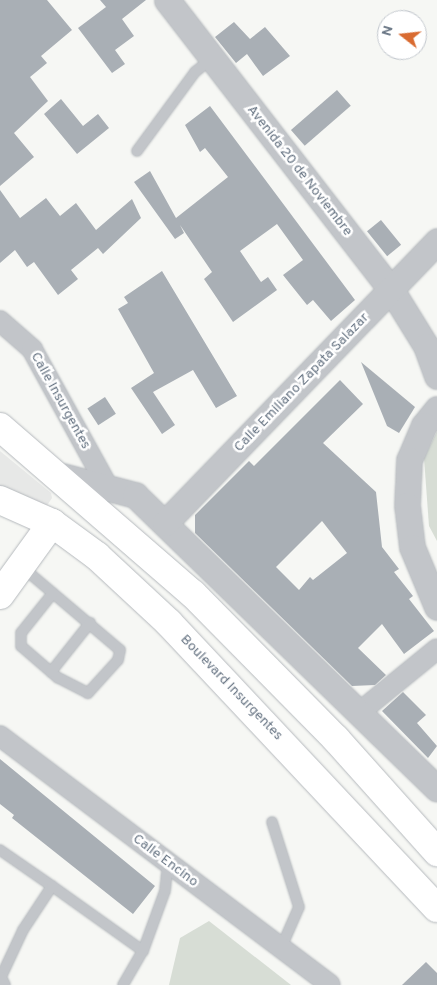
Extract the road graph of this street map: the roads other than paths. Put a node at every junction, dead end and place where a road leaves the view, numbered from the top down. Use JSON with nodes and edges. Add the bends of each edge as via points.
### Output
{"nodes":[{"id":1,"x":168,"y":0,"type":"edge"},
{"id":2,"x":212,"y":58,"type":"junction"},
{"id":3,"x":137,"y":151,"type":"dead end"},
{"id":4,"x":437,"y":241,"type":"edge"},
{"id":5,"x":392,"y":291,"type":"junction"},
{"id":6,"x":0,"y":321,"type":"edge"},
{"id":7,"x":431,"y":349,"type":"edge"},
{"id":8,"x":437,"y":376,"type":"edge"},
{"id":9,"x":437,"y":409,"type":"edge"},
{"id":10,"x":0,"y":427,"type":"edge"},
{"id":11,"x":60,"y":475,"type":"junction"},
{"id":12,"x":108,"y":489,"type":"junction"},
{"id":13,"x":0,"y":500,"type":"edge"},
{"id":14,"x":52,"y":523,"type":"junction"},
{"id":15,"x":165,"y":523,"type":"junction"},
{"id":16,"x":22,"y":566,"type":"junction"},
{"id":17,"x":53,"y":593,"type":"junction"},
{"id":18,"x":0,"y":596,"type":"edge"},
{"id":19,"x":437,"y":607,"type":"edge"},
{"id":20,"x":90,"y":623,"type":"junction"},
{"id":21,"x":437,"y":649,"type":"edge"},
{"id":22,"x":51,"y":672,"type":"junction"},
{"id":23,"x":360,"y":712,"type":"junction"},
{"id":24,"x":0,"y":736,"type":"edge"},
{"id":25,"x":437,"y":788,"type":"edge"},
{"id":26,"x":272,"y":822,"type":"dead end"},
{"id":27,"x":0,"y":850,"type":"edge"},
{"id":28,"x":437,"y":852,"type":"edge"},
{"id":29,"x":168,"y":863,"type":"junction"},
{"id":30,"x":52,"y":886,"type":"junction"},
{"id":31,"x":437,"y":908,"type":"edge"},
{"id":32,"x":281,"y":948,"type":"junction"},
{"id":33,"x":144,"y":952,"type":"junction"},
{"id":34,"x":6,"y":985,"type":"edge"},
{"id":35,"x":124,"y":985,"type":"edge"},
{"id":36,"x":330,"y":985,"type":"edge"}],
"edges":[{"from":1,"to":2,"type":"street","name":"Avenida 20 de Noviembre"},
{"from":2,"to":3,"type":"lane","via":[[196,72]]},
{"from":2,"to":5,"type":"street","name":"Avenida 20 de Noviembre"},
{"from":4,"to":5,"type":"street","name":"Calle Emiliano Zapata Salazar"},
{"from":5,"to":7,"type":"street","name":"Avenida 20 de Noviembre"},
{"from":5,"to":15,"type":"street","name":"Calle Emiliano Zapata Salazar"},
{"from":6,"to":12,"type":"street","name":"Calle Insurgentes","via":[[32,349]]},
{"from":7,"to":8,"type":"street","name":"Avenida 20 de Noviembre"},
{"from":9,"to":19,"type":"street","via":[[424,425],[409,460],[407,505],[412,547]]},
{"from":10,"to":11,"type":"main road"},
{"from":11,"to":12,"type":"street"},
{"from":11,"to":28,"type":"main road","via":[[193,594],[336,740]]},
{"from":12,"to":15,"type":"street","via":[[135,495]]},
{"from":13,"to":14,"type":"main road","name":"Boulevard Insurgentes"},
{"from":14,"to":16,"type":"main road"},
{"from":14,"to":31,"type":"main road","name":"Boulevard Insurgentes","via":[[97,556],[170,623]]},
{"from":15,"to":23,"type":"street"},
{"from":16,"to":17,"type":"lane"},
{"from":16,"to":18,"type":"main road"},
{"from":17,"to":20,"type":"lane"},
{"from":17,"to":22,"type":"lane","via":[[21,633],[21,646]]},
{"from":20,"to":22,"type":"lane"},
{"from":20,"to":22,"type":"lane","via":[[120,650],[118,660],[88,693],[74,689]]},
{"from":21,"to":23,"type":"street"},
{"from":23,"to":25,"type":"street"},
{"from":24,"to":29,"type":"street","name":"Calle Encino"},
{"from":26,"to":32,"type":"lane","via":[[299,907]]},
{"from":27,"to":30,"type":"lane"},
{"from":29,"to":32,"type":"street","name":"Calle Encino"},
{"from":29,"to":33,"type":"lane","via":[[165,891]]},
{"from":30,"to":33,"type":"lane"},
{"from":30,"to":34,"type":"lane","via":[[19,938],[1,977]]},
{"from":32,"to":36,"type":"street","name":"Calle Encino"},
{"from":33,"to":35,"type":"lane"}]}
